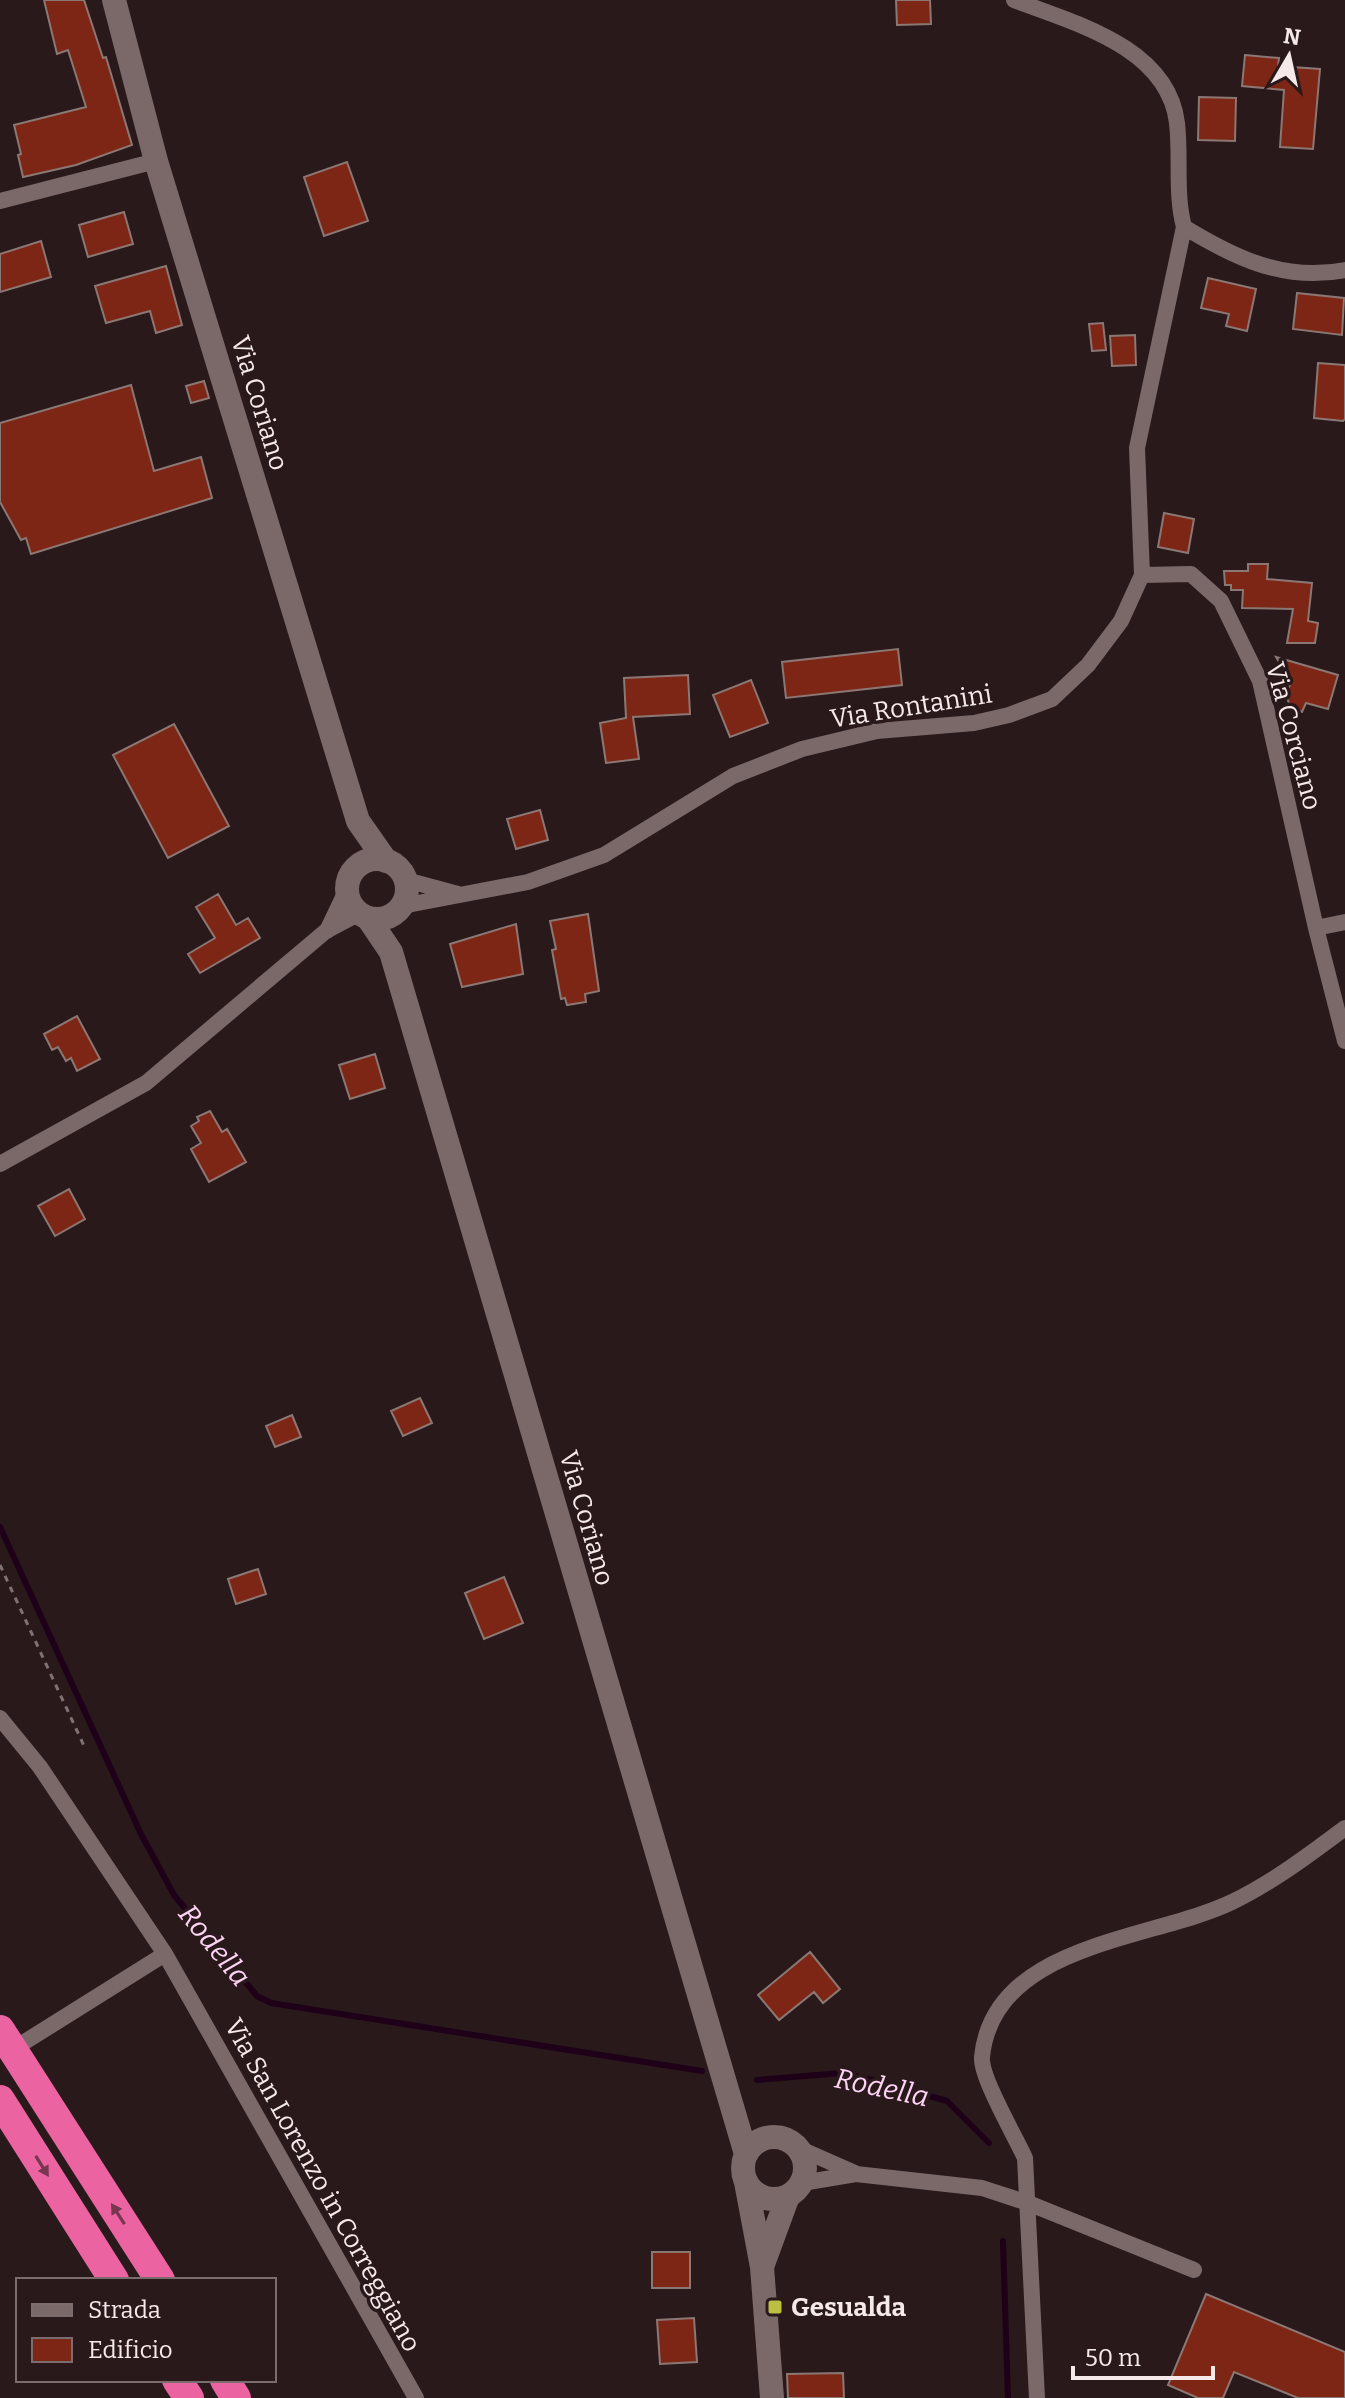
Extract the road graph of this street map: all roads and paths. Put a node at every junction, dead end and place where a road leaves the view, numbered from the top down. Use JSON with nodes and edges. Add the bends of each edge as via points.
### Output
{"nodes":[{"id":1,"x":114,"y":0,"type":"edge"},
{"id":2,"x":1014,"y":0,"type":"edge"},
{"id":3,"x":156,"y":161,"type":"junction"},
{"id":4,"x":0,"y":201,"type":"edge"},
{"id":5,"x":1184,"y":227,"type":"junction"},
{"id":6,"x":1345,"y":270,"type":"edge"},
{"id":7,"x":1142,"y":575,"type":"junction"},
{"id":8,"x":358,"y":821,"type":"junction"},
{"id":9,"x":386,"y":861,"type":"junction"},
{"id":10,"x":406,"y":880,"type":"junction"},
{"id":11,"x":350,"y":881,"type":"junction"},
{"id":12,"x":464,"y":895,"type":"junction"},
{"id":13,"x":398,"y":910,"type":"junction"},
{"id":14,"x":364,"y":916,"type":"junction"},
{"id":15,"x":1345,"y":922,"type":"edge"},
{"id":16,"x":1316,"y":928,"type":"junction"},
{"id":17,"x":326,"y":931,"type":"junction"},
{"id":18,"x":391,"y":952,"type":"junction"},
{"id":19,"x":1345,"y":1041,"type":"edge"},
{"id":20,"x":0,"y":1164,"type":"edge"},
{"id":21,"x":0,"y":1565,"type":"edge"},
{"id":22,"x":0,"y":1718,"type":"edge"},
{"id":23,"x":85,"y":1748,"type":"dead end"},
{"id":24,"x":1345,"y":1828,"type":"edge"},
{"id":25,"x":165,"y":1954,"type":"junction"},
{"id":26,"x":0,"y":2030,"type":"edge"},
{"id":27,"x":0,"y":2057,"type":"edge"},
{"id":28,"x":0,"y":2100,"type":"edge"},
{"id":29,"x":728,"y":2100,"type":"junction"},
{"id":30,"x":788,"y":2142,"type":"junction"},
{"id":31,"x":746,"y":2154,"type":"junction"},
{"id":32,"x":856,"y":2174,"type":"junction"},
{"id":33,"x":746,"y":2182,"type":"junction"},
{"id":34,"x":795,"y":2190,"type":"junction"},
{"id":35,"x":1028,"y":2203,"type":"junction"},
{"id":36,"x":762,"y":2267,"type":"junction"},
{"id":37,"x":1194,"y":2270,"type":"dead end"},
{"id":38,"x":113,"y":2278,"type":"edge"},
{"id":39,"x":159,"y":2278,"type":"edge"},
{"id":40,"x":1041,"y":2397,"type":"edge"},
{"id":41,"x":416,"y":2398,"type":"edge"},
{"id":42,"x":772,"y":2398,"type":"edge"}],
"edges":[{"from":1,"to":3,"type":"main road","name":"Via Coriano"},
{"from":2,"to":5,"type":"street","via":[[1123,46],[1169,93],[1177,121],[1178,205]]},
{"from":3,"to":4,"type":"street"},
{"from":3,"to":8,"type":"main road","name":"Via Coriano"},
{"from":5,"to":6,"type":"street","via":[[1271,270],[1305,275]]},
{"from":5,"to":7,"type":"street","name":"Via Rontanini","via":[[1137,448]]},
{"from":7,"to":12,"type":"street","name":"Via Rontanini","via":[[1121,621],[1088,665],[1052,699],[974,723],[877,731],[802,749],[733,776],[604,855],[528,882]]},
{"from":7,"to":16,"type":"street","name":"Via Corciano","via":[[1191,574],[1228,614],[1260,681]]},
{"from":8,"to":9,"type":"main road","name":"Via Coriano"},
{"from":8,"to":11,"type":"main road","name":"Via Coriano"},
{"from":9,"to":10,"type":"main road"},
{"from":9,"to":11,"type":"main road","via":[[368,861]]},
{"from":10,"to":12,"type":"street","name":"Via Rontanini"},
{"from":10,"to":13,"type":"main road"},
{"from":11,"to":14,"type":"main road","via":[[349,899]]},
{"from":11,"to":17,"type":"street"},
{"from":12,"to":13,"type":"street","name":"Via Rontanini"},
{"from":13,"to":14,"type":"main road","via":[[378,919]]},
{"from":13,"to":18,"type":"main road","name":"Via Coriano"},
{"from":14,"to":17,"type":"street"},
{"from":14,"to":18,"type":"main road","name":"Via Coriano"},
{"from":15,"to":16,"type":"street"},
{"from":16,"to":19,"type":"street","name":"Via Corciano"},
{"from":17,"to":20,"type":"street","via":[[146,1083]]},
{"from":18,"to":29,"type":"main road","name":"Via Coriano"},
{"from":21,"to":23,"type":"path"},
{"from":22,"to":25,"type":"street","name":"Via San Lorenzo in Correggiano","via":[[40,1767]]},
{"from":24,"to":35,"type":"street","via":[[1285,1872],[1230,1903],[1046,1966],[1009,1996],[990,2021],[981,2060],[1025,2158]]},
{"from":25,"to":27,"type":"street"},
{"from":25,"to":41,"type":"street","name":"Via San Lorenzo in Correggiano"},
{"from":39,"to":26,"type":"highway","one_way":true},
{"from":28,"to":38,"type":"highway","one_way":true},
{"from":29,"to":30,"type":"main road"},
{"from":29,"to":31,"type":"main road","name":"Via Coriano"},
{"from":30,"to":31,"type":"main road","via":[[760,2141]]},
{"from":30,"to":32,"type":"street"},
{"from":30,"to":34,"type":"main road","via":[[805,2164]]},
{"from":31,"to":33,"type":"main road"},
{"from":32,"to":34,"type":"street"},
{"from":32,"to":35,"type":"street","via":[[982,2188]]},
{"from":33,"to":34,"type":"main road","via":[[769,2199]]},
{"from":33,"to":36,"type":"main road"},
{"from":34,"to":36,"type":"main road"},
{"from":35,"to":37,"type":"street"},
{"from":35,"to":40,"type":"street"},
{"from":36,"to":42,"type":"main road"}]}
